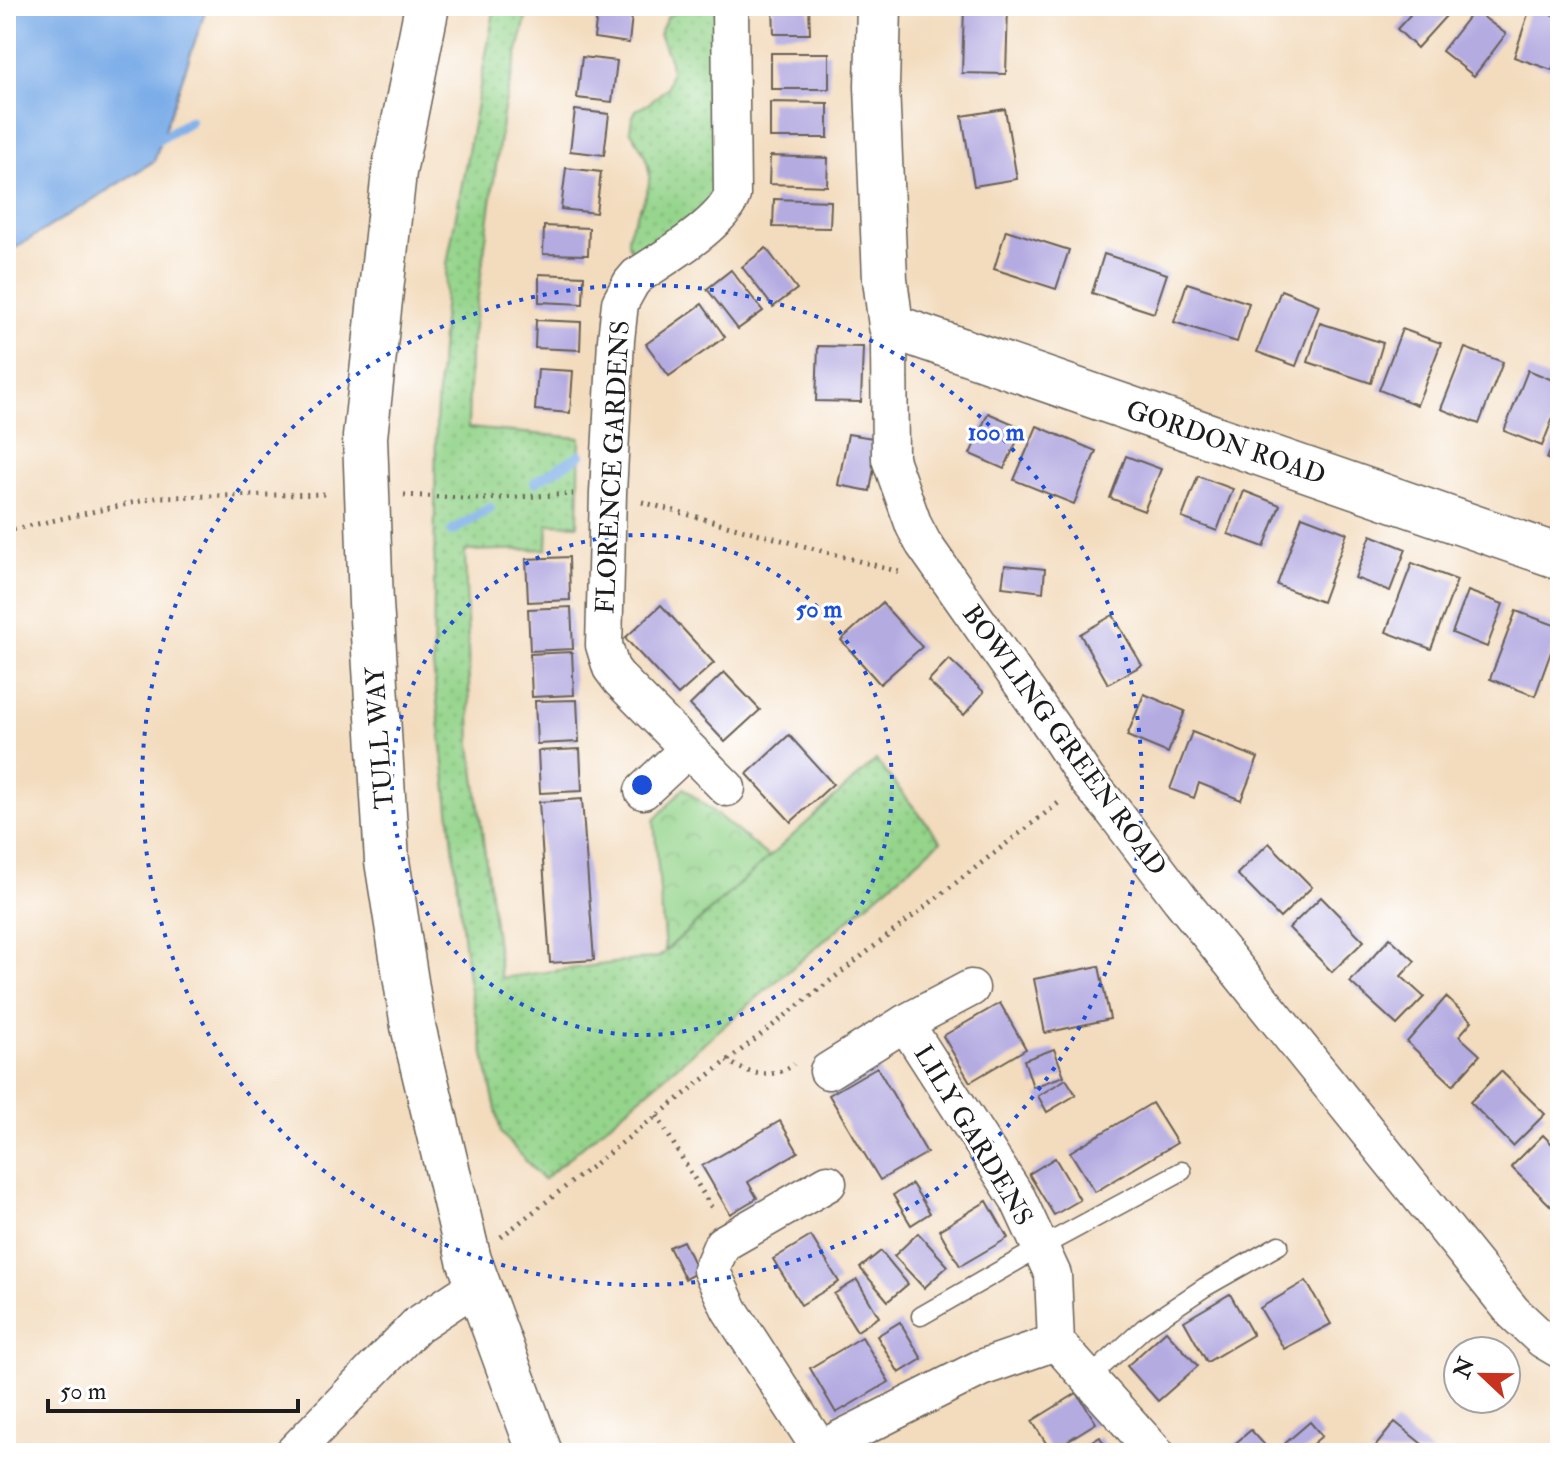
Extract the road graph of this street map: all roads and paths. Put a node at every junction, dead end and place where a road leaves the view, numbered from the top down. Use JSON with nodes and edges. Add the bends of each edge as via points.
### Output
{"nodes":[{"id":1,"x":427,"y":6,"type":"edge"},
{"id":2,"x":730,"y":6,"type":"edge"},
{"id":3,"x":879,"y":6,"type":"edge"},
{"id":4,"x":891,"y":326,"type":"junction"},
{"id":5,"x":367,"y":493,"type":"junction"},
{"id":6,"x":608,"y":493,"type":"junction"},
{"id":7,"x":6,"y":531,"type":"edge"},
{"id":8,"x":1560,"y":557,"type":"edge"},
{"id":9,"x":954,"y":586,"type":"junction"},
{"id":10,"x":687,"y":750,"type":"junction"},
{"id":11,"x":1087,"y":780,"type":"junction"},
{"id":12,"x":727,"y":788,"type":"dead end"},
{"id":13,"x":643,"y":791,"type":"dead end"},
{"id":14,"x":971,"y":988,"type":"dead end"},
{"id":15,"x":905,"y":1023,"type":"junction"},
{"id":16,"x":727,"y":1060,"type":"junction"},
{"id":17,"x":833,"y":1067,"type":"joint"},
{"id":18,"x":657,"y":1116,"type":"dead end"},
{"id":19,"x":1182,"y":1171,"type":"dead end"},
{"id":20,"x":828,"y":1183,"type":"dead end"},
{"id":21,"x":729,"y":1239,"type":"junction"},
{"id":22,"x":1279,"y":1245,"type":"dead end"},
{"id":23,"x":1041,"y":1247,"type":"junction"},
{"id":24,"x":481,"y":1264,"type":"junction"},
{"id":25,"x":921,"y":1316,"type":"dead end"},
{"id":26,"x":1056,"y":1342,"type":"junction"},
{"id":27,"x":1560,"y":1350,"type":"edge"},
{"id":28,"x":1093,"y":1383,"type":"junction"},
{"id":29,"x":821,"y":1451,"type":"edge"},
{"id":30,"x":293,"y":1453,"type":"edge"},
{"id":31,"x":540,"y":1453,"type":"edge"},
{"id":32,"x":1156,"y":1453,"type":"edge"}],
"edges":[{"from":1,"to":5,"type":"street","name":"TULL WAY","via":[[394,172],[365,437]]},
{"from":2,"to":6,"type":"street","name":"FLORENCE GARDENS","via":[[732,195],[720,216],[637,276],[620,303]]},
{"from":3,"to":4,"type":"street","name":"BOWLING GREEN ROAD","via":[[877,86]]},
{"from":4,"to":8,"type":"street","name":"GORDON ROAD"},
{"from":4,"to":9,"type":"street","name":"BOWLING GREEN ROAD","via":[[890,459],[914,526]]},
{"from":5,"to":6,"type":"path","via":[[482,499]]},
{"from":5,"to":7,"type":"path","via":[[159,497]]},
{"from":5,"to":24,"type":"street","name":"TULL WAY","via":[[387,861],[413,1026]]},
{"from":6,"to":9,"type":"path"},
{"from":6,"to":10,"type":"street","name":"FLORENCE GARDENS","via":[[607,658],[620,680]]},
{"from":9,"to":11,"type":"street","name":"BOWLING GREEN ROAD"},
{"from":10,"to":12,"type":"street","name":"FLORENCE GARDENS"},
{"from":10,"to":13,"type":"street"},
{"from":11,"to":16,"type":"path"},
{"from":11,"to":27,"type":"street","name":"BOWLING GREEN ROAD","via":[[1513,1312]]},
{"from":14,"to":15,"type":"street","name":"LILY GARDENS"},
{"from":15,"to":17,"type":"street","name":"LILY GARDENS"},
{"from":15,"to":23,"type":"street","name":"LILY GARDENS","via":[[1018,1199]]},
{"from":16,"to":17,"type":"path","via":[[750,1073],[772,1074],[821,1050]]},
{"from":16,"to":24,"type":"path"},
{"from":18,"to":21,"type":"path"},
{"from":19,"to":23,"type":"lane"},
{"from":20,"to":21,"type":"street"},
{"from":21,"to":29,"type":"street","via":[[711,1270],[730,1310]]},
{"from":22,"to":28,"type":"lane","via":[[1144,1328]]},
{"from":23,"to":25,"type":"lane"},
{"from":23,"to":26,"type":"street","name":"LILY GARDENS","via":[[1053,1275]]},
{"from":24,"to":30,"type":"street","via":[[459,1297],[417,1325]]},
{"from":24,"to":31,"type":"street","name":"TULL WAY"},
{"from":26,"to":28,"type":"street"},
{"from":26,"to":29,"type":"street","via":[[981,1368]]},
{"from":28,"to":32,"type":"street"}]}
